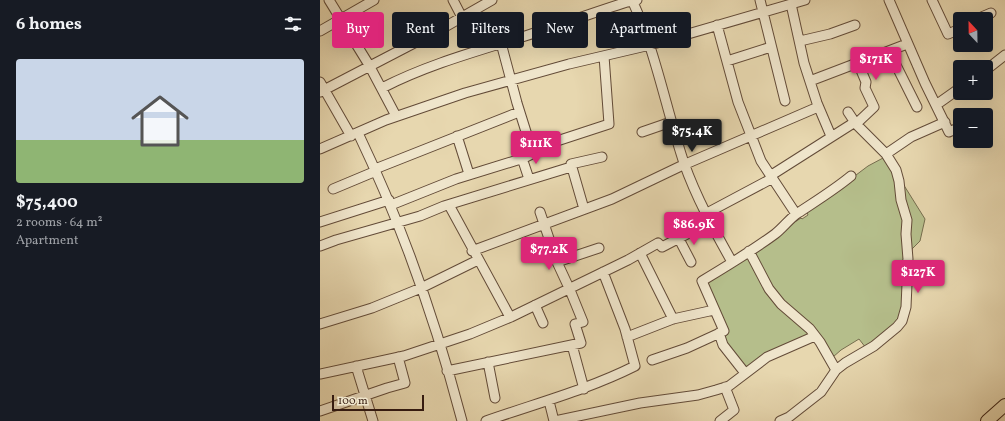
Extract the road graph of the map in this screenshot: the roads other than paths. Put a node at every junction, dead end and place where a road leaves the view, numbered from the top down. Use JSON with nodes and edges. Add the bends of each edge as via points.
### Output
{"nodes":[{"id":1,"x":329,"y":0,"type":"edge"},
{"id":2,"x":374,"y":0,"type":"edge"},
{"id":3,"x":453,"y":0,"type":"edge"},
{"id":4,"x":492,"y":0,"type":"edge"},
{"id":5,"x":760,"y":0,"type":"edge"},
{"id":6,"x":805,"y":0,"type":"edge"},
{"id":7,"x":889,"y":0,"type":"edge"},
{"id":8,"x":932,"y":0,"type":"edge"},
{"id":9,"x":634,"y":1,"type":"edge"},
{"id":10,"x":791,"y":4,"type":"junction"},
{"id":11,"x":337,"y":12,"type":"edge"},
{"id":12,"x":353,"y":12,"type":"edge"},
{"id":13,"x":460,"y":12,"type":"edge"},
{"id":14,"x":472,"y":12,"type":"edge"},
{"id":15,"x":638,"y":12,"type":"edge"},
{"id":16,"x":762,"y":13,"type":"junction"},
{"id":17,"x":457,"y":20,"type":"edge"},
{"id":18,"x":332,"y":24,"type":"edge"},
{"id":19,"x":718,"y":25,"type":"junction"},
{"id":20,"x":855,"y":25,"type":"dead end"},
{"id":21,"x":320,"y":30,"type":"edge"},
{"id":22,"x":953,"y":32,"type":"edge"},
{"id":23,"x":691,"y":33,"type":"edge"},
{"id":24,"x":524,"y":35,"type":"edge"},
{"id":25,"x":800,"y":41,"type":"junction"},
{"id":26,"x":907,"y":44,"type":"junction"},
{"id":27,"x":771,"y":47,"type":"junction"},
{"id":28,"x":359,"y":48,"type":"edge"},
{"id":29,"x":485,"y":48,"type":"edge"},
{"id":30,"x":502,"y":48,"type":"edge"},
{"id":31,"x":637,"y":48,"type":"edge"},
{"id":32,"x":651,"y":48,"type":"edge"},
{"id":33,"x":479,"y":50,"type":"joint"},
{"id":34,"x":889,"y":51,"type":"junction"},
{"id":35,"x":1005,"y":55,"type":"edge"},
{"id":36,"x":604,"y":56,"type":"junction"},
{"id":37,"x":727,"y":61,"type":"junction"},
{"id":38,"x":858,"y":63,"type":"junction"},
{"id":39,"x":993,"y":64,"type":"edge"},
{"id":40,"x":369,"y":65,"type":"junction"},
{"id":41,"x":511,"y":80,"type":"junction"},
{"id":42,"x":810,"y":81,"type":"junction"},
{"id":43,"x":321,"y":88,"type":"edge"},
{"id":44,"x":382,"y":88,"type":"junction"},
{"id":45,"x":953,"y":93,"type":"edge"},
{"id":46,"x":785,"y":101,"type":"dead end"},
{"id":47,"x":936,"y":105,"type":"junction"},
{"id":48,"x":818,"y":107,"type":"junction"},
{"id":49,"x":917,"y":107,"type":"dead end"},
{"id":50,"x":519,"y":112,"type":"junction"},
{"id":51,"x":848,"y":112,"type":"dead end"},
{"id":52,"x":396,"y":116,"type":"junction"},
{"id":53,"x":671,"y":122,"type":"junction"},
{"id":54,"x":945,"y":122,"type":"junction"},
{"id":55,"x":856,"y":123,"type":"junction"},
{"id":56,"x":953,"y":130,"type":"edge"},
{"id":57,"x":642,"y":132,"type":"dead end"},
{"id":58,"x":354,"y":134,"type":"junction"},
{"id":59,"x":457,"y":136,"type":"junction"},
{"id":60,"x":751,"y":136,"type":"junction"},
{"id":61,"x":831,"y":136,"type":"junction"},
{"id":62,"x":320,"y":149,"type":"edge"},
{"id":63,"x":533,"y":154,"type":"junction"},
{"id":64,"x":886,"y":154,"type":"junction"},
{"id":65,"x":602,"y":157,"type":"dead end"},
{"id":66,"x":522,"y":158,"type":"junction"},
{"id":67,"x":685,"y":164,"type":"junction"},
{"id":68,"x":571,"y":167,"type":"junction"},
{"id":69,"x":375,"y":170,"type":"junction"},
{"id":70,"x":469,"y":174,"type":"junction"},
{"id":71,"x":851,"y":176,"type":"dead end"},
{"id":72,"x":771,"y":178,"type":"junction"},
{"id":73,"x":529,"y":179,"type":"junction"},
{"id":74,"x":333,"y":189,"type":"dead end"},
{"id":75,"x":390,"y":203,"type":"junction"},
{"id":76,"x":449,"y":205,"type":"junction"},
{"id":77,"x":584,"y":209,"type":"junction"},
{"id":78,"x":540,"y":212,"type":"dead end"},
{"id":79,"x":796,"y":214,"type":"junction"},
{"id":80,"x":709,"y":217,"type":"junction"},
{"id":81,"x":320,"y":222,"type":"edge"},
{"id":82,"x":398,"y":223,"type":"junction"},
{"id":83,"x":544,"y":223,"type":"junction"},
{"id":84,"x":678,"y":239,"type":"junction"},
{"id":85,"x":320,"y":246,"type":"edge"},
{"id":86,"x":599,"y":248,"type":"dead end"},
{"id":87,"x":472,"y":250,"type":"junction"},
{"id":88,"x":749,"y":251,"type":"junction"},
{"id":89,"x":640,"y":253,"type":"junction"},
{"id":90,"x":478,"y":260,"type":"junction"},
{"id":91,"x":557,"y":262,"type":"junction"},
{"id":92,"x":691,"y":262,"type":"dead end"},
{"id":93,"x":732,"y":262,"type":"junction"},
{"id":94,"x":603,"y":272,"type":"junction"},
{"id":95,"x":421,"y":288,"type":"junction"},
{"id":96,"x":570,"y":289,"type":"junction"},
{"id":97,"x":535,"y":305,"type":"junction"},
{"id":98,"x":714,"y":310,"type":"junction"},
{"id":99,"x":510,"y":317,"type":"junction"},
{"id":100,"x":672,"y":320,"type":"junction"},
{"id":101,"x":543,"y":323,"type":"dead end"},
{"id":102,"x":320,"y":324,"type":"edge"},
{"id":103,"x":719,"y":333,"type":"junction"},
{"id":104,"x":814,"y":336,"type":"junction"},
{"id":105,"x":627,"y":337,"type":"junction"},
{"id":106,"x":439,"y":345,"type":"junction"},
{"id":107,"x":572,"y":345,"type":"junction"},
{"id":108,"x":398,"y":357,"type":"junction"},
{"id":109,"x":652,"y":360,"type":"dead end"},
{"id":110,"x":488,"y":362,"type":"junction"},
{"id":111,"x":356,"y":366,"type":"junction"},
{"id":112,"x":836,"y":370,"type":"junction"},
{"id":113,"x":447,"y":371,"type":"junction"},
{"id":114,"x":320,"y":373,"type":"edge"},
{"id":115,"x":745,"y":373,"type":"junction"},
{"id":116,"x":725,"y":387,"type":"junction"},
{"id":117,"x":584,"y":389,"type":"junction"},
{"id":118,"x":365,"y":396,"type":"junction"},
{"id":119,"x":495,"y":398,"type":"dead end"},
{"id":120,"x":549,"y":400,"type":"junction"},
{"id":121,"x":1005,"y":405,"type":"edge"},
{"id":122,"x":320,"y":411,"type":"edge"},
{"id":123,"x":373,"y":421,"type":"edge"},
{"id":124,"x":462,"y":421,"type":"edge"},
{"id":125,"x":486,"y":421,"type":"edge"},
{"id":126,"x":555,"y":421,"type":"edge"},
{"id":127,"x":720,"y":421,"type":"edge"},
{"id":128,"x":780,"y":421,"type":"edge"},
{"id":129,"x":987,"y":421,"type":"edge"}],
"edges":[{"from":1,"to":11,"type":"street"},
{"from":2,"to":12,"type":"street"},
{"from":3,"to":13,"type":"street"},
{"from":4,"to":14,"type":"street"},
{"from":5,"to":16,"type":"street"},
{"from":6,"to":10,"type":"street"},
{"from":7,"to":26,"type":"street"},
{"from":8,"to":22,"type":"street","via":[[948,34]]},
{"from":9,"to":15,"type":"street"},
{"from":9,"to":24,"type":"street"},
{"from":10,"to":16,"type":"street"},
{"from":10,"to":25,"type":"street"},
{"from":16,"to":19,"type":"street"},
{"from":16,"to":27,"type":"street"},
{"from":17,"to":40,"type":"street"},
{"from":18,"to":21,"type":"street"},
{"from":19,"to":23,"type":"street"},
{"from":19,"to":37,"type":"street"},
{"from":20,"to":25,"type":"street"},
{"from":25,"to":42,"type":"street"},
{"from":26,"to":34,"type":"street"},
{"from":26,"to":47,"type":"street"},
{"from":27,"to":37,"type":"street"},
{"from":27,"to":46,"type":"street"},
{"from":28,"to":40,"type":"street"},
{"from":29,"to":33,"type":"street"},
{"from":30,"to":41,"type":"street"},
{"from":31,"to":36,"type":"street"},
{"from":32,"to":53,"type":"street"},
{"from":33,"to":44,"type":"street","via":[[428,66]]},
{"from":34,"to":38,"type":"street"},
{"from":34,"to":49,"type":"street"},
{"from":35,"to":39,"type":"street"},
{"from":36,"to":41,"type":"street"},
{"from":36,"to":63,"type":"street","via":[[609,124],[557,141]]},
{"from":37,"to":60,"type":"street","via":[[738,102]]},
{"from":38,"to":42,"type":"street"},
{"from":38,"to":55,"type":"street","via":[[874,107]]},
{"from":40,"to":43,"type":"street"},
{"from":40,"to":44,"type":"street"},
{"from":41,"to":50,"type":"street"},
{"from":41,"to":52,"type":"street","via":[[465,92]]},
{"from":42,"to":48,"type":"street"},
{"from":43,"to":58,"type":"street"},
{"from":44,"to":52,"type":"street"},
{"from":45,"to":47,"type":"street"},
{"from":47,"to":54,"type":"street"},
{"from":48,"to":60,"type":"street"},
{"from":48,"to":61,"type":"street"},
{"from":50,"to":59,"type":"street"},
{"from":50,"to":63,"type":"street"},
{"from":51,"to":55,"type":"street"},
{"from":52,"to":58,"type":"street"},
{"from":53,"to":57,"type":"street"},
{"from":53,"to":67,"type":"street"},
{"from":54,"to":56,"type":"street","via":[[949,132]]},
{"from":54,"to":64,"type":"street","via":[[911,137]]},
{"from":55,"to":61,"type":"street"},
{"from":55,"to":64,"type":"street"},
{"from":58,"to":62,"type":"street"},
{"from":58,"to":69,"type":"street"},
{"from":59,"to":69,"type":"street"},
{"from":59,"to":70,"type":"street"},
{"from":60,"to":67,"type":"street"},
{"from":60,"to":72,"type":"street"},
{"from":61,"to":72,"type":"street"},
{"from":63,"to":66,"type":"street"},
{"from":64,"to":112,"type":"street","via":[[896,170],[907,220],[906,307],[897,328]]},
{"from":65,"to":68,"type":"street","via":[[571,164]]},
{"from":66,"to":70,"type":"street"},
{"from":66,"to":73,"type":"street"},
{"from":67,"to":77,"type":"street","via":[[612,199]]},
{"from":67,"to":80,"type":"street"},
{"from":68,"to":73,"type":"street"},
{"from":68,"to":77,"type":"street"},
{"from":69,"to":74,"type":"street"},
{"from":69,"to":75,"type":"street"},
{"from":70,"to":75,"type":"street"},
{"from":71,"to":79,"type":"street","via":[[826,196]]},
{"from":72,"to":79,"type":"street"},
{"from":72,"to":80,"type":"street"},
{"from":73,"to":76,"type":"street"},
{"from":75,"to":81,"type":"street"},
{"from":75,"to":82,"type":"street"},
{"from":76,"to":82,"type":"street"},
{"from":76,"to":87,"type":"street"},
{"from":77,"to":83,"type":"street"},
{"from":78,"to":83,"type":"street"},
{"from":79,"to":88,"type":"street","via":[[788,224]]},
{"from":80,"to":84,"type":"street"},
{"from":80,"to":93,"type":"street"},
{"from":82,"to":85,"type":"street"},
{"from":82,"to":95,"type":"street"},
{"from":83,"to":87,"type":"street"},
{"from":83,"to":91,"type":"street"},
{"from":84,"to":89,"type":"street","via":[[662,248],[658,243]]},
{"from":84,"to":92,"type":"street"},
{"from":86,"to":91,"type":"street"},
{"from":87,"to":90,"type":"street"},
{"from":88,"to":93,"type":"street"},
{"from":88,"to":104,"type":"street","via":[[769,289]]},
{"from":89,"to":94,"type":"street"},
{"from":89,"to":100,"type":"street"},
{"from":90,"to":95,"type":"street"},
{"from":90,"to":99,"type":"street"},
{"from":91,"to":96,"type":"street"},
{"from":93,"to":98,"type":"street","via":[[702,282]]},
{"from":94,"to":96,"type":"street"},
{"from":94,"to":105,"type":"street"},
{"from":95,"to":102,"type":"street","via":[[372,308]]},
{"from":95,"to":106,"type":"street"},
{"from":96,"to":97,"type":"street"},
{"from":96,"to":107,"type":"street","via":[[582,322],[575,324],[581,343]]},
{"from":97,"to":99,"type":"street"},
{"from":97,"to":101,"type":"street"},
{"from":98,"to":100,"type":"street"},
{"from":98,"to":103,"type":"street","via":[[724,331]]},
{"from":99,"to":106,"type":"street"},
{"from":100,"to":105,"type":"street"},
{"from":103,"to":109,"type":"street"},
{"from":103,"to":115,"type":"street","via":[[723,345]]},
{"from":104,"to":112,"type":"street"},
{"from":104,"to":115,"type":"street","via":[[767,357]]},
{"from":105,"to":117,"type":"street","via":[[636,366]]},
{"from":106,"to":108,"type":"street"},
{"from":106,"to":113,"type":"street"},
{"from":107,"to":110,"type":"street"},
{"from":107,"to":117,"type":"street"},
{"from":108,"to":111,"type":"street"},
{"from":108,"to":118,"type":"street","via":[[405,383]]},
{"from":110,"to":113,"type":"street"},
{"from":110,"to":119,"type":"street"},
{"from":111,"to":114,"type":"street"},
{"from":111,"to":118,"type":"street"},
{"from":112,"to":128,"type":"street","via":[[821,392]]},
{"from":113,"to":124,"type":"street"},
{"from":115,"to":116,"type":"street"},
{"from":116,"to":126,"type":"street","via":[[698,395],[640,403]]},
{"from":116,"to":127,"type":"street","via":[[734,410]]},
{"from":117,"to":120,"type":"street"},
{"from":118,"to":122,"type":"street"},
{"from":118,"to":123,"type":"street"},
{"from":120,"to":125,"type":"street"},
{"from":120,"to":126,"type":"street"},
{"from":121,"to":129,"type":"main road"}]}
